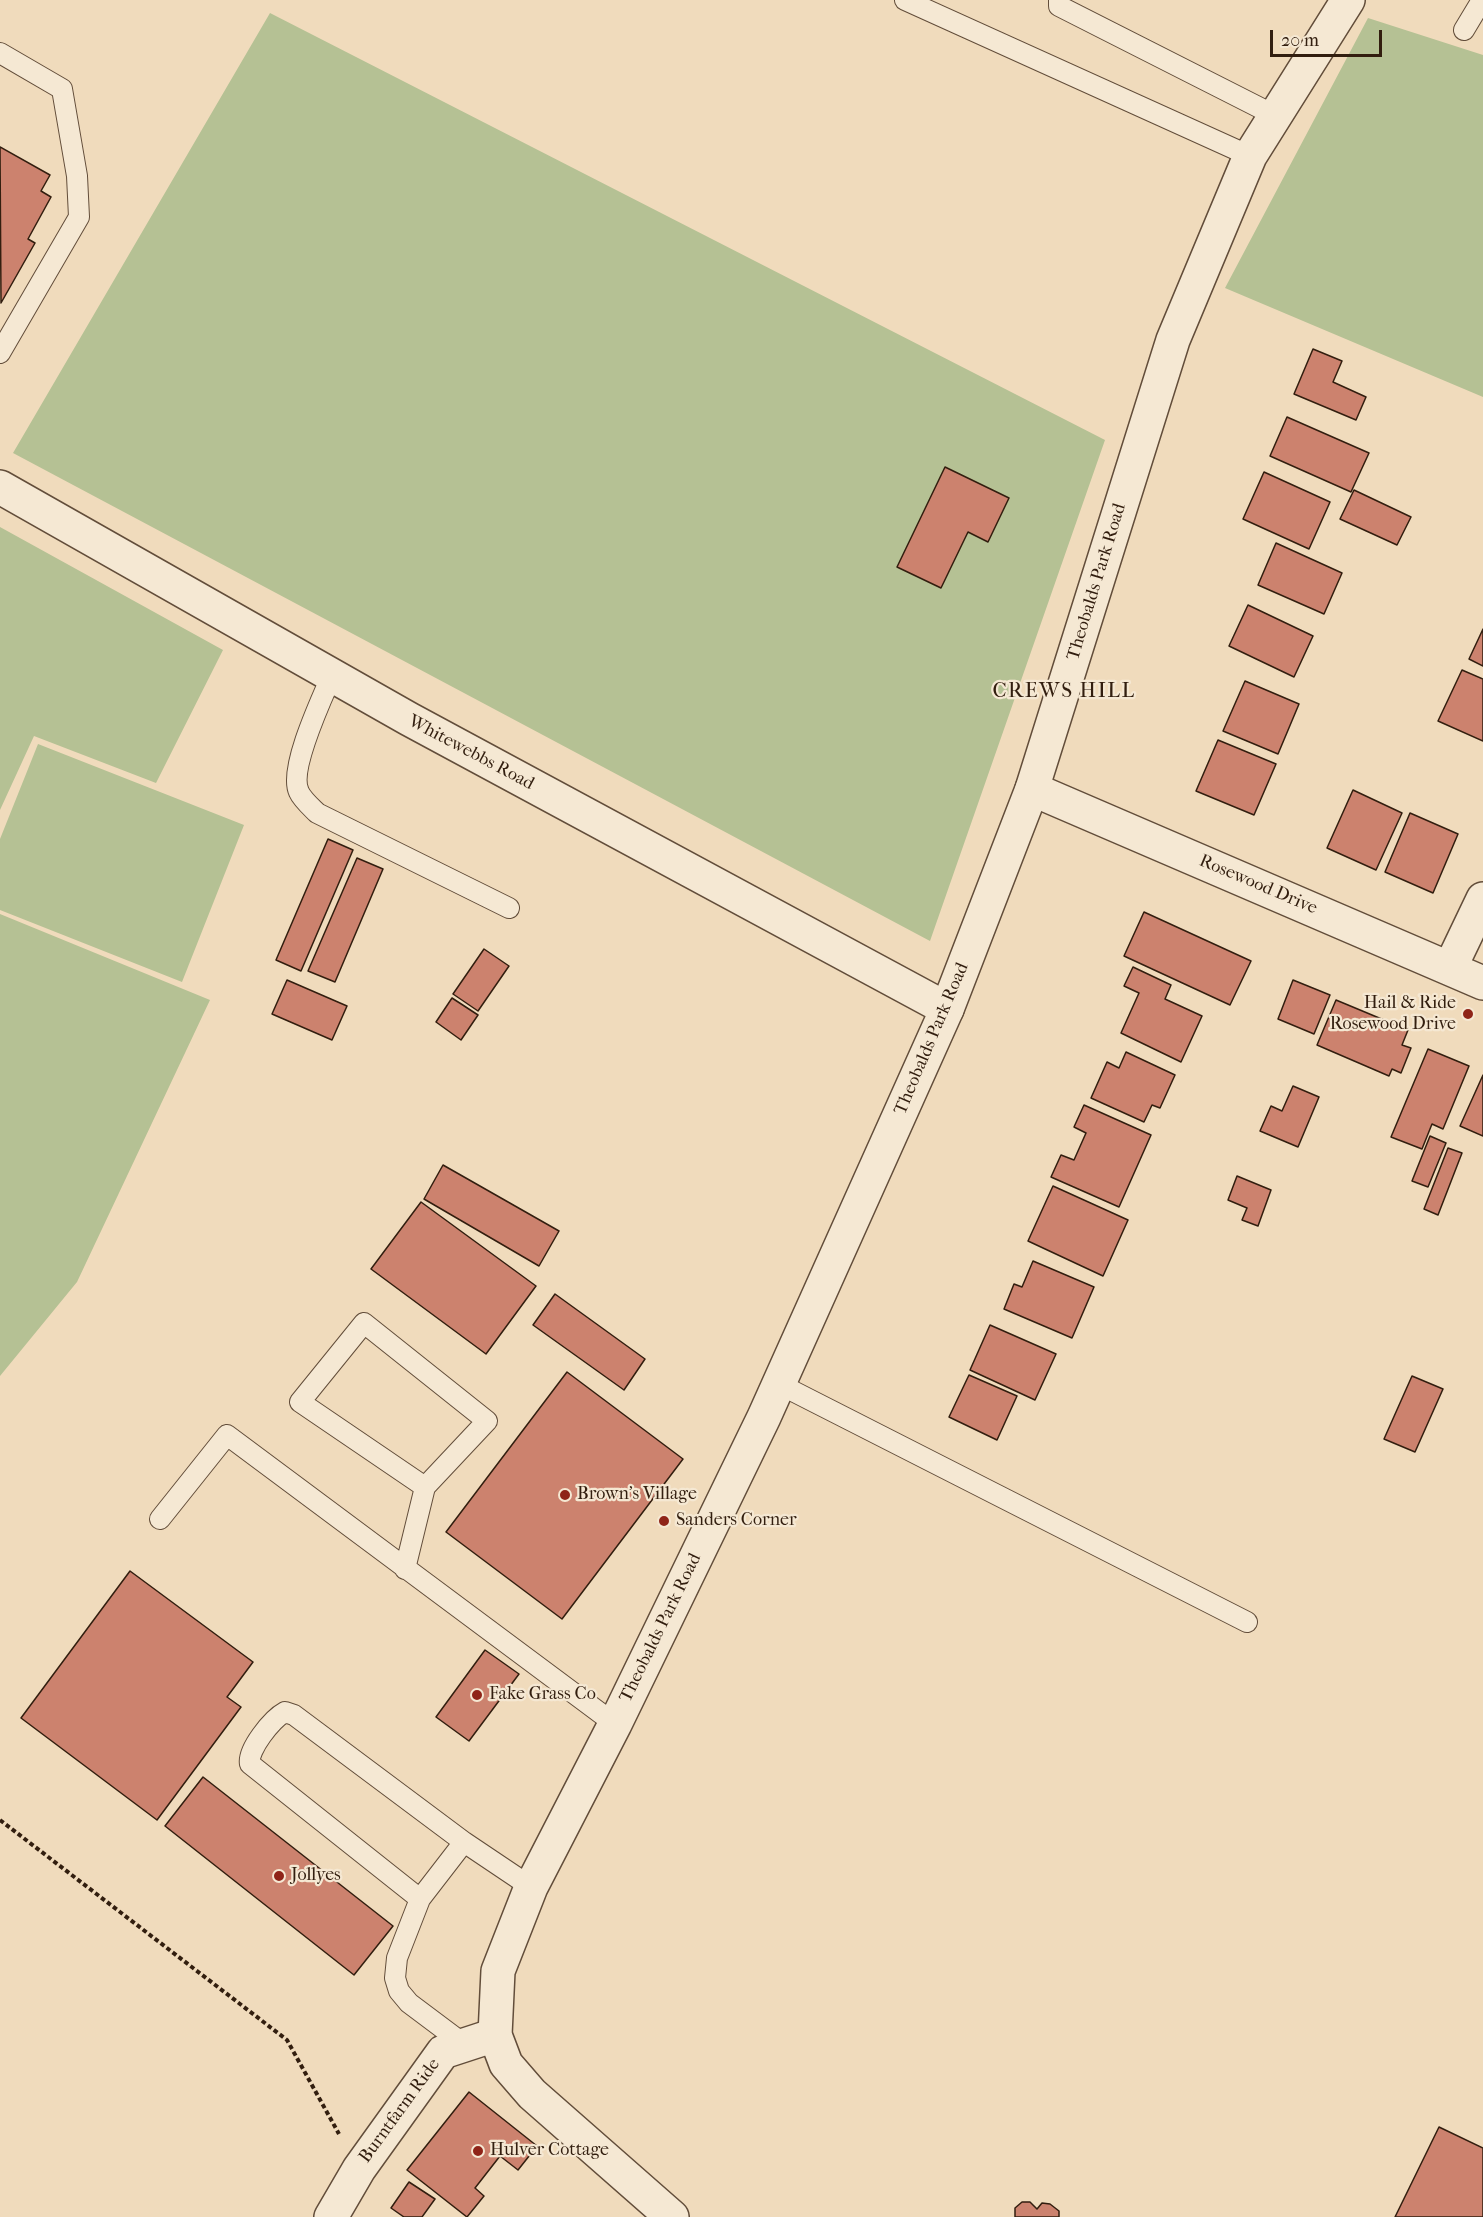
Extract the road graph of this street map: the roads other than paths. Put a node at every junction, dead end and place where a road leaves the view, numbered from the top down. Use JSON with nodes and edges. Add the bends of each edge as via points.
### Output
{"nodes":[{"id":1,"x":905,"y":0,"type":"edge"},
{"id":2,"x":1059,"y":0,"type":"edge"},
{"id":3,"x":1348,"y":0,"type":"edge"},
{"id":4,"x":1482,"y":0,"type":"edge"},
{"id":5,"x":1464,"y":30,"type":"dead end"},
{"id":6,"x":0,"y":53,"type":"edge"},
{"id":7,"x":1276,"y":116,"type":"junction"},
{"id":8,"x":1250,"y":156,"type":"junction"},
{"id":9,"x":0,"y":353,"type":"edge"},
{"id":10,"x":0,"y":487,"type":"edge"},
{"id":11,"x":332,"y":675,"type":"junction"},
{"id":12,"x":1032,"y":789,"type":"junction"},
{"id":13,"x":1483,"y":898,"type":"edge"},
{"id":14,"x":509,"y":908,"type":"dead end"},
{"id":15,"x":1450,"y":968,"type":"junction"},
{"id":16,"x":1483,"y":982,"type":"edge"},
{"id":17,"x":947,"y":1009,"type":"junction"},
{"id":18,"x":779,"y":1384,"type":"junction"},
{"id":19,"x":425,"y":1487,"type":"junction"},
{"id":20,"x":160,"y":1519,"type":"dead end"},
{"id":21,"x":405,"y":1569,"type":"junction"},
{"id":22,"x":1247,"y":1622,"type":"dead end"},
{"id":23,"x":615,"y":1724,"type":"junction"},
{"id":24,"x":464,"y":1842,"type":"junction"},
{"id":25,"x":531,"y":1887,"type":"junction"},
{"id":26,"x":420,"y":1899,"type":"junction"},
{"id":27,"x":488,"y":2048,"type":"junction"},
{"id":28,"x":331,"y":2217,"type":"edge"},
{"id":29,"x":672,"y":2217,"type":"edge"}],
"edges":[{"from":1,"to":8,"type":"lane"},
{"from":2,"to":7,"type":"lane","via":[[1059,6]]},
{"from":3,"to":7,"type":"street","name":"Theobalds Park Road"},
{"from":4,"to":5,"type":"lane"},
{"from":6,"to":9,"type":"lane","via":[[62,89],[77,176],[79,217]]},
{"from":7,"to":8,"type":"street","name":"Theobalds Park Road"},
{"from":8,"to":12,"type":"street","name":"Theobalds Park Road","via":[[1173,340]]},
{"from":10,"to":11,"type":"street","name":"Whitewebbs Road"},
{"from":11,"to":14,"type":"lane","via":[[296,773],[298,791],[317,813]]},
{"from":11,"to":17,"type":"street","name":"Whitewebbs Road"},
{"from":12,"to":15,"type":"street","name":"Rosewood Drive"},
{"from":12,"to":17,"type":"street","name":"Theobalds Park Road"},
{"from":13,"to":15,"type":"street"},
{"from":15,"to":16,"type":"street","name":"Rosewood Drive"},
{"from":17,"to":18,"type":"street","name":"Theobalds Park Road"},
{"from":18,"to":22,"type":"lane"},
{"from":18,"to":23,"type":"street","name":"Theobalds Park Road"},
{"from":19,"to":19,"type":"lane","via":[[300,1402],[364,1323],[487,1420]]},
{"from":19,"to":21,"type":"lane"},
{"from":20,"to":21,"type":"lane","via":[[227,1435]]},
{"from":21,"to":23,"type":"lane"},
{"from":23,"to":25,"type":"street","name":"Theobalds Park Road"},
{"from":24,"to":25,"type":"lane"},
{"from":24,"to":26,"type":"lane"},
{"from":24,"to":26,"type":"lane","via":[[294,1715],[285,1712],[278,1716],[252,1750],[250,1764]]},
{"from":25,"to":27,"type":"street","name":"Theobalds Park Road","via":[[498,1971]]},
{"from":26,"to":27,"type":"lane","via":[[398,1958],[395,1978],[399,1991],[409,2003]]},
{"from":27,"to":28,"type":"street","name":"Burntfarm Ride","via":[[443,2052],[359,2169]]},
{"from":27,"to":29,"type":"street","via":[[532,2094]]}]}
